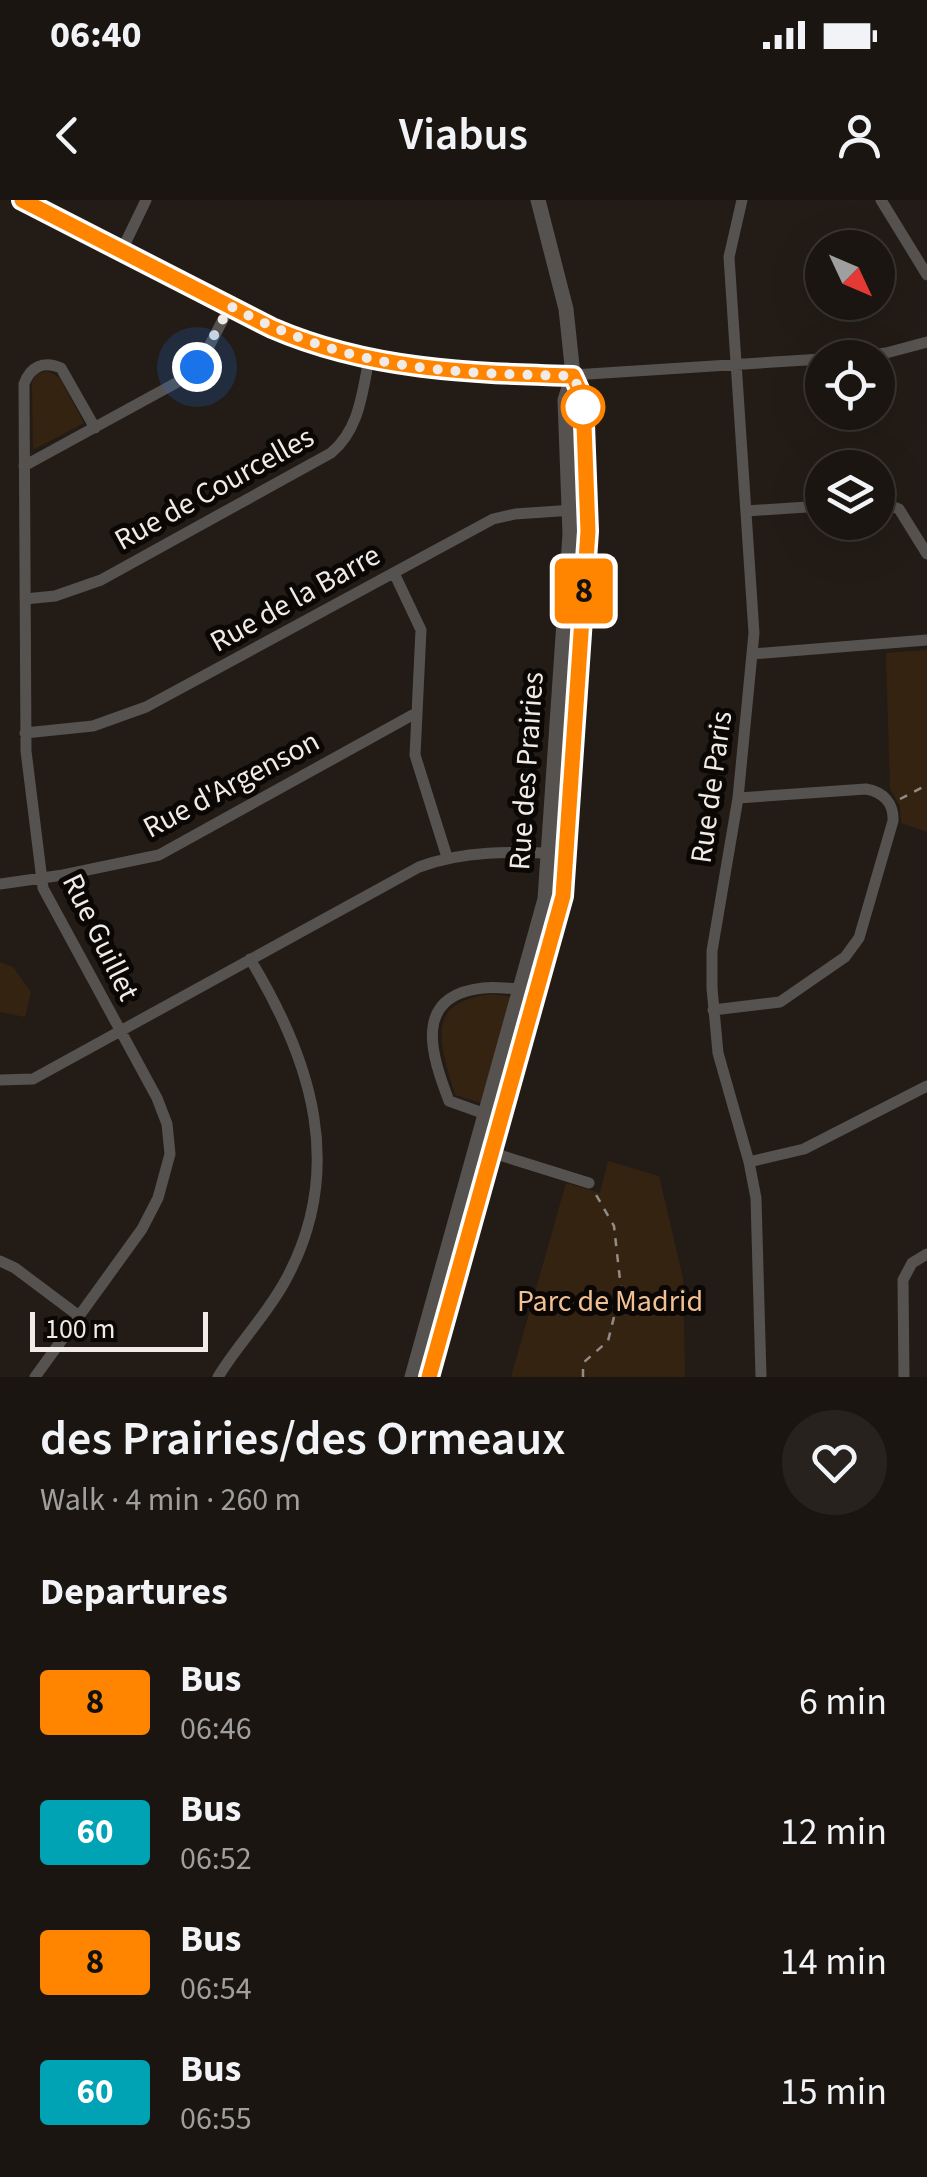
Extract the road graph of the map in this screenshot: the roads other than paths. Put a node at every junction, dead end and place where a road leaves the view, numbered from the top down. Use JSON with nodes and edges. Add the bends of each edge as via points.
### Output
{"nodes":[{"id":1,"x":22,"y":200,"type":"edge"},
{"id":2,"x":146,"y":200,"type":"edge"},
{"id":3,"x":538,"y":200,"type":"edge"},
{"id":4,"x":742,"y":200,"type":"edge"},
{"id":5,"x":881,"y":200,"type":"edge"},
{"id":6,"x":121,"y":252,"type":"junction"},
{"id":7,"x":927,"y":275,"type":"edge"},
{"id":8,"x":230,"y":306,"type":"junction"},
{"id":9,"x":927,"y":342,"type":"edge"},
{"id":10,"x":895,"y":351,"type":"edge"},
{"id":11,"x":369,"y":360,"type":"junction"},
{"id":12,"x":805,"y":360,"type":"edge"},
{"id":13,"x":736,"y":366,"type":"junction"},
{"id":14,"x":573,"y":376,"type":"junction"},
{"id":15,"x":95,"y":428,"type":"junction"},
{"id":16,"x":24,"y":466,"type":"junction"},
{"id":17,"x":805,"y":507,"type":"edge"},
{"id":18,"x":570,"y":508,"type":"junction"},
{"id":19,"x":895,"y":508,"type":"edge"},
{"id":20,"x":588,"y":509,"type":"junction"},
{"id":21,"x":746,"y":511,"type":"junction"},
{"id":22,"x":927,"y":554,"type":"edge"},
{"id":23,"x":394,"y":573,"type":"junction"},
{"id":24,"x":25,"y":600,"type":"junction"},
{"id":25,"x":927,"y":640,"type":"edge"},
{"id":26,"x":752,"y":654,"type":"junction"},
{"id":27,"x":416,"y":713,"type":"junction"},
{"id":28,"x":26,"y":732,"type":"junction"},
{"id":29,"x":738,"y":798,"type":"junction"},
{"id":30,"x":548,"y":854,"type":"junction"},
{"id":31,"x":567,"y":854,"type":"junction"},
{"id":32,"x":447,"y":858,"type":"junction"},
{"id":33,"x":42,"y":879,"type":"junction"},
{"id":34,"x":0,"y":884,"type":"edge"},
{"id":35,"x":250,"y":959,"type":"junction"},
{"id":36,"x":529,"y":991,"type":"junction"},
{"id":37,"x":713,"y":1010,"type":"junction"},
{"id":38,"x":120,"y":1032,"type":"junction"},
{"id":39,"x":0,"y":1080,"type":"edge"},
{"id":40,"x":927,"y":1086,"type":"edge"},
{"id":41,"x":494,"y":1117,"type":"junction"},
{"id":42,"x":484,"y":1151,"type":"junction"},
{"id":43,"x":749,"y":1162,"type":"junction"},
{"id":44,"x":590,"y":1182,"type":"road end"},
{"id":45,"x":927,"y":1254,"type":"edge"},
{"id":46,"x":0,"y":1261,"type":"edge"},
{"id":47,"x":78,"y":1316,"type":"junction"},
{"id":48,"x":34,"y":1377,"type":"edge"},
{"id":49,"x":218,"y":1377,"type":"edge"},
{"id":50,"x":412,"y":1377,"type":"edge"},
{"id":51,"x":429,"y":1377,"type":"edge"},
{"id":52,"x":761,"y":1377,"type":"edge"},
{"id":53,"x":904,"y":1377,"type":"edge"}],
"edges":[{"from":1,"to":6,"type":"street"},
{"from":2,"to":6,"type":"street"},
{"from":3,"to":14,"type":"street","name":"Rue des Prairies","via":[[566,309]]},
{"from":4,"to":13,"type":"street","name":"Rue de Paris","via":[[728,257]]},
{"from":5,"to":7,"type":"street"},
{"from":6,"to":8,"type":"street"},
{"from":8,"to":11,"type":"street","via":[[296,338]]},
{"from":8,"to":15,"type":"street","via":[[192,373]]},
{"from":9,"to":10,"type":"street"},
{"from":11,"to":14,"type":"street","via":[[448,372]]},
{"from":11,"to":24,"type":"street","name":"Rue de Courcelles","via":[[353,426],[330,454],[112,574],[70,592]]},
{"from":12,"to":13,"type":"street"},
{"from":13,"to":14,"type":"street"},
{"from":13,"to":21,"type":"street","name":"Rue de Paris"},
{"from":14,"to":18,"type":"street","name":"Rue des Prairies","via":[[565,400]]},
{"from":14,"to":20,"type":"street","name":"Rue des Prairies","via":[[583,398]]},
{"from":15,"to":16,"type":"street"},
{"from":15,"to":16,"type":"street","name":"Rue Guillet","via":[[66,374],[54,365],[38,366],[24,384]]},
{"from":16,"to":24,"type":"street","name":"Rue Guillet"},
{"from":17,"to":21,"type":"street"},
{"from":18,"to":20,"type":"street","name":"Rue de la Barre"},
{"from":18,"to":23,"type":"street","name":"Rue de la Barre","via":[[498,517]]},
{"from":18,"to":30,"type":"street","name":"Rue des Prairies"},
{"from":19,"to":22,"type":"street"},
{"from":20,"to":31,"type":"street","name":"Rue des Prairies"},
{"from":21,"to":26,"type":"street","name":"Rue de Paris"},
{"from":23,"to":27,"type":"street","via":[[421,630]]},
{"from":23,"to":28,"type":"street","name":"Rue de la Barre","via":[[133,713],[93,726]]},
{"from":24,"to":28,"type":"street","name":"Rue Guillet"},
{"from":25,"to":26,"type":"street"},
{"from":26,"to":29,"type":"street","name":"Rue de Paris"},
{"from":27,"to":32,"type":"street","via":[[416,763]]},
{"from":27,"to":33,"type":"street","name":"Rue d'Argenson","via":[[159,855]]},
{"from":28,"to":33,"type":"street","name":"Rue Guillet"},
{"from":29,"to":37,"type":"street","name":"Rue de Paris","via":[[712,951]]},
{"from":29,"to":37,"type":"street","via":[[866,789],[878,792],[894,816],[851,952],[780,1002]]},
{"from":30,"to":31,"type":"street"},
{"from":30,"to":32,"type":"street"},
{"from":30,"to":36,"type":"street","name":"Rue des Prairies"},
{"from":31,"to":36,"type":"street","name":"Rue des Prairies","via":[[560,909]]},
{"from":32,"to":35,"type":"street","via":[[395,878]]},
{"from":33,"to":34,"type":"street","name":"Rue d'Argenson"},
{"from":33,"to":38,"type":"street","name":"Rue Guillet"},
{"from":35,"to":38,"type":"street"},
{"from":35,"to":49,"type":"street","via":[[297,1050],[314,1106],[318,1161],[293,1264]]},
{"from":36,"to":41,"type":"street","name":"Rue des Prairies"},
{"from":36,"to":41,"type":"street","via":[[492,987],[462,993],[443,1004],[433,1022],[432,1044],[449,1101]]},
{"from":37,"to":43,"type":"street","name":"Rue de Paris"},
{"from":38,"to":39,"type":"street","via":[[33,1079]]},
{"from":38,"to":47,"type":"street","name":"Rue Guillet","via":[[164,1113],[170,1165],[148,1218]]},
{"from":40,"to":43,"type":"street","via":[[810,1146]]},
{"from":41,"to":42,"type":"street","name":"Rue des Prairies"},
{"from":42,"to":44,"type":"street"},
{"from":42,"to":50,"type":"street","name":"Rue des Prairies"},
{"from":42,"to":51,"type":"street","name":"Rue des Prairies"},
{"from":43,"to":52,"type":"street","name":"Rue de Paris","via":[[759,1236]]},
{"from":45,"to":53,"type":"street","via":[[903,1280]]},
{"from":46,"to":47,"type":"street"},
{"from":47,"to":48,"type":"street","name":"Rue Guillet"}]}
